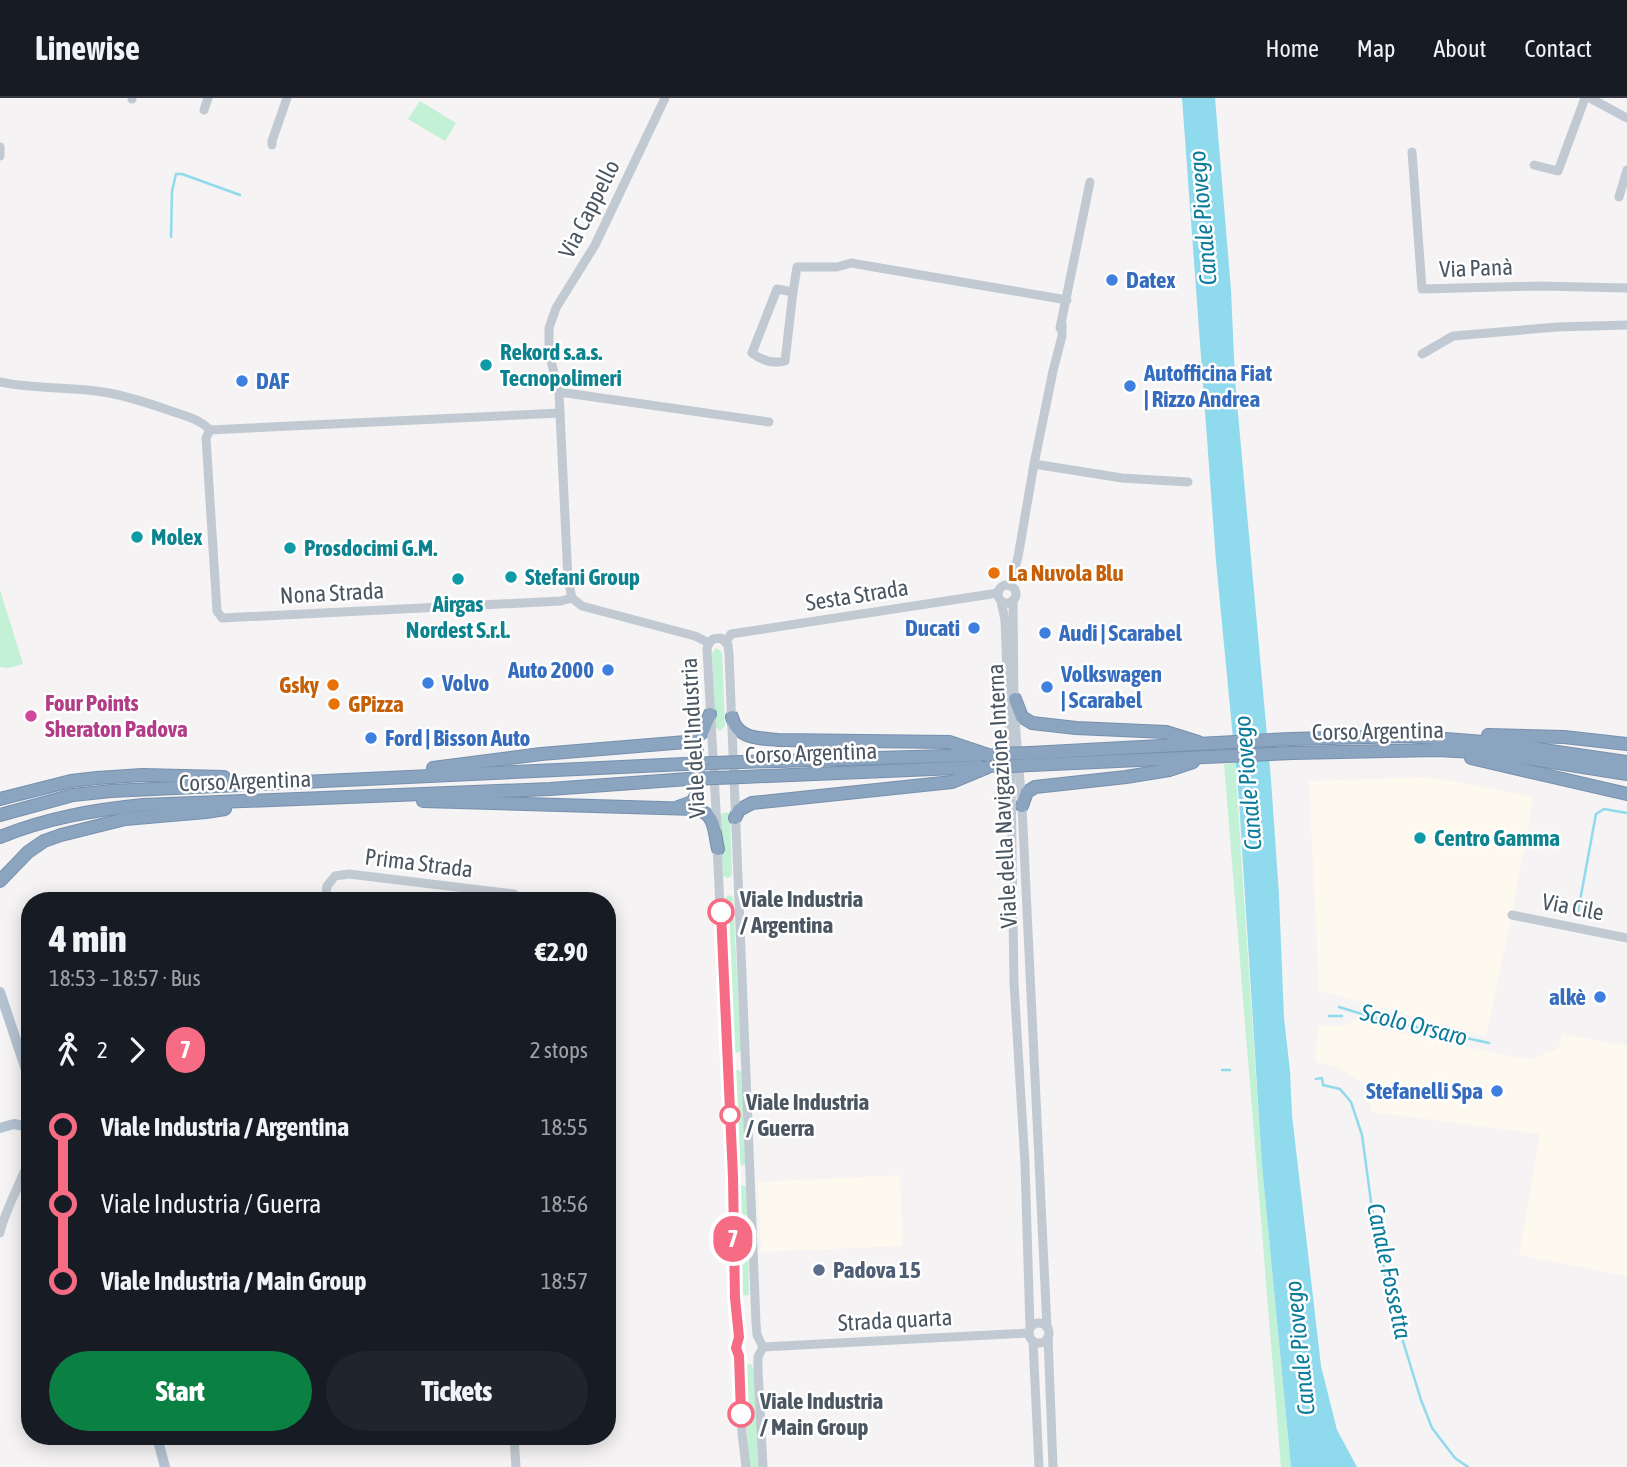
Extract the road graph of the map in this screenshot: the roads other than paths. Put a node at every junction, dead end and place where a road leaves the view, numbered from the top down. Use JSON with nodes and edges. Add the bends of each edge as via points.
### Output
{"nodes":[{"id":1,"x":208,"y":98,"type":"edge"},
{"id":2,"x":287,"y":98,"type":"edge"},
{"id":3,"x":665,"y":98,"type":"edge"},
{"id":4,"x":1588,"y":98,"type":"edge"},
{"id":5,"x":204,"y":110,"type":"dead end"},
{"id":6,"x":1627,"y":118,"type":"edge"},
{"id":7,"x":272,"y":145,"type":"dead end"},
{"id":8,"x":0,"y":147,"type":"edge"},
{"id":9,"x":1412,"y":152,"type":"dead end"},
{"id":10,"x":0,"y":156,"type":"edge"},
{"id":11,"x":1534,"y":165,"type":"dead end"},
{"id":12,"x":1627,"y":170,"type":"edge"},
{"id":13,"x":1090,"y":182,"type":"dead end"},
{"id":14,"x":1619,"y":197,"type":"dead end"},
{"id":15,"x":1627,"y":288,"type":"edge"},
{"id":16,"x":793,"y":292,"type":"junction"},
{"id":17,"x":1067,"y":299,"type":"junction"},
{"id":18,"x":1627,"y":326,"type":"edge"},
{"id":19,"x":1422,"y":355,"type":"dead end"},
{"id":20,"x":1,"y":382,"type":"edge"},
{"id":21,"x":559,"y":392,"type":"junction"},
{"id":22,"x":560,"y":413,"type":"junction"},
{"id":23,"x":769,"y":422,"type":"dead end"},
{"id":24,"x":210,"y":429,"type":"junction"},
{"id":25,"x":1034,"y":464,"type":"junction"},
{"id":26,"x":1188,"y":482,"type":"dead end"},
{"id":27,"x":1010,"y":586,"type":"junction"},
{"id":28,"x":999,"y":597,"type":"junction"},
{"id":29,"x":572,"y":598,"type":"junction"},
{"id":30,"x":1013,"y":600,"type":"junction"},
{"id":31,"x":726,"y":642,"type":"junction"},
{"id":32,"x":709,"y":643,"type":"junction"},
{"id":33,"x":1015,"y":699,"type":"junction"},
{"id":34,"x":710,"y":714,"type":"junction"},
{"id":35,"x":732,"y":717,"type":"junction"},
{"id":36,"x":1408,"y":736,"type":"junction"},
{"id":37,"x":686,"y":741,"type":"junction"},
{"id":38,"x":1205,"y":743,"type":"junction"},
{"id":39,"x":1627,"y":744,"type":"edge"},
{"id":40,"x":1437,"y":750,"type":"junction"},
{"id":41,"x":1209,"y":757,"type":"junction"},
{"id":42,"x":1031,"y":759,"type":"junction"},
{"id":43,"x":991,"y":761,"type":"junction"},
{"id":44,"x":1627,"y":762,"type":"edge"},
{"id":45,"x":1627,"y":775,"type":"edge"},
{"id":46,"x":342,"y":780,"type":"junction"},
{"id":47,"x":256,"y":784,"type":"junction"},
{"id":48,"x":1627,"y":794,"type":"edge"},
{"id":49,"x":2,"y":798,"type":"edge"},
{"id":50,"x":342,"y":798,"type":"junction"},
{"id":51,"x":257,"y":802,"type":"junction"},
{"id":52,"x":1022,"y":806,"type":"junction"},
{"id":53,"x":678,"y":807,"type":"junction"},
{"id":54,"x":0,"y":816,"type":"edge"},
{"id":55,"x":735,"y":818,"type":"junction"},
{"id":56,"x":3,"y":836,"type":"edge"},
{"id":57,"x":718,"y":849,"type":"junction"},
{"id":58,"x":0,"y":881,"type":"edge"},
{"id":59,"x":326,"y":892,"type":"edge"},
{"id":60,"x":498,"y":892,"type":"edge"},
{"id":61,"x":1512,"y":915,"type":"dead end"},
{"id":62,"x":1627,"y":938,"type":"edge"},
{"id":63,"x":1016,"y":978,"type":"junction"},
{"id":64,"x":1031,"y":990,"type":"junction"},
{"id":65,"x":0,"y":992,"type":"edge"},
{"id":66,"x":1032,"y":1009,"type":"junction"},
{"id":67,"x":1017,"y":1015,"type":"junction"},
{"id":68,"x":20,"y":1053,"type":"joint"},
{"id":69,"x":21,"y":1056,"type":"edge"},
{"id":70,"x":747,"y":1063,"type":"junction"},
{"id":71,"x":727,"y":1064,"type":"junction"},
{"id":72,"x":21,"y":1125,"type":"edge"},
{"id":73,"x":0,"y":1128,"type":"edge"},
{"id":74,"x":1038,"y":1163,"type":"junction"},
{"id":75,"x":1025,"y":1164,"type":"junction"},
{"id":76,"x":751,"y":1176,"type":"junction"},
{"id":77,"x":733,"y":1177,"type":"junction"},
{"id":78,"x":21,"y":1180,"type":"edge"},
{"id":79,"x":0,"y":1233,"type":"edge"},
{"id":80,"x":1048,"y":1332,"type":"junction"},
{"id":81,"x":1030,"y":1334,"type":"junction"},
{"id":82,"x":757,"y":1335,"type":"junction"},
{"id":83,"x":739,"y":1337,"type":"junction"},
{"id":84,"x":763,"y":1347,"type":"junction"},
{"id":85,"x":739,"y":1356,"type":"junction"},
{"id":86,"x":758,"y":1357,"type":"junction"},
{"id":87,"x":159,"y":1445,"type":"edge"},
{"id":88,"x":515,"y":1445,"type":"edge"},
{"id":89,"x":166,"y":1467,"type":"edge"},
{"id":90,"x":516,"y":1467,"type":"edge"},
{"id":91,"x":746,"y":1467,"type":"edge"},
{"id":92,"x":763,"y":1467,"type":"edge"},
{"id":93,"x":1039,"y":1467,"type":"edge"},
{"id":94,"x":1053,"y":1467,"type":"edge"}],
"edges":[{"from":1,"to":5,"type":"street"},
{"from":2,"to":7,"type":"street"},
{"from":3,"to":21,"type":"street","name":"Via Cappello","via":[[595,245],[550,321],[549,353]]},
{"from":4,"to":6,"type":"street"},
{"from":4,"to":11,"type":"street","via":[[1558,171]]},
{"from":8,"to":10,"type":"street"},
{"from":9,"to":15,"type":"street","name":"Via Panà","via":[[1422,289]]},
{"from":12,"to":14,"type":"street"},
{"from":13,"to":17,"type":"street","name":"Viale della Navigazione Interna"},
{"from":16,"to":16,"type":"street","via":[[777,289],[752,353],[758,357],[785,361]]},
{"from":16,"to":17,"type":"street","via":[[797,267],[851,263]]},
{"from":17,"to":25,"type":"street","name":"Viale della Navigazione Interna"},
{"from":18,"to":19,"type":"street","via":[[1453,336]]},
{"from":20,"to":24,"type":"street","via":[[108,393],[153,404]]},
{"from":21,"to":22,"type":"street"},
{"from":21,"to":23,"type":"street"},
{"from":22,"to":24,"type":"street"},
{"from":22,"to":29,"type":"street"},
{"from":24,"to":29,"type":"street","name":"Nona Strada","via":[[206,438],[217,611],[222,618]]},
{"from":25,"to":26,"type":"street","via":[[1122,478]]},
{"from":25,"to":27,"type":"street","name":"Viale della Navigazione Interna"},
{"from":27,"to":28,"type":"street","via":[[1001,587]]},
{"from":27,"to":30,"type":"street","name":"Viale della Navigazione Interna","via":[[1016,593]]},
{"from":28,"to":30,"type":"street","via":[[1007,603]]},
{"from":28,"to":31,"type":"street","name":"Sesta Strada","via":[[731,634]]},
{"from":28,"to":63,"type":"street","name":"Viale della Navigazione Interna","via":[[1005,620]]},
{"from":29,"to":32,"type":"street","via":[[582,606]]},
{"from":30,"to":33,"type":"street","name":"Viale della Navigazione Interna"},
{"from":31,"to":32,"type":"street","name":"Viale dell'Industria","via":[[721,638]]},
{"from":31,"to":35,"type":"street","name":"Viale dell'Industria"},
{"from":32,"to":34,"type":"street","name":"Viale dell'Industria"},
{"from":33,"to":38,"type":"highway","via":[[1022,716],[1032,723],[1166,732]]},
{"from":33,"to":52,"type":"street","name":"Viale della Navigazione Interna"},
{"from":34,"to":37,"type":"highway","via":[[702,733]]},
{"from":34,"to":57,"type":"street","name":"Viale dell'Industria"},
{"from":35,"to":43,"type":"highway","via":[[738,730],[750,737],[949,742]]},
{"from":35,"to":55,"type":"street","name":"Viale dell'Industria"},
{"from":36,"to":38,"type":"highway","name":"Corso Argentina"},
{"from":36,"to":39,"type":"highway","via":[[1550,737]]},
{"from":36,"to":44,"type":"highway","name":"Corso Argentina"},
{"from":37,"to":46,"type":"highway"},
{"from":37,"to":53,"type":"highway","via":[[697,751],[698,793],[692,802]]},
{"from":38,"to":42,"type":"highway","name":"Corso Argentina"},
{"from":40,"to":41,"type":"highway","name":"Corso Argentina"},
{"from":40,"to":45,"type":"highway","name":"Corso Argentina","via":[[1494,753]]},
{"from":40,"to":48,"type":"highway"},
{"from":41,"to":42,"type":"highway","name":"Corso Argentina"},
{"from":41,"to":52,"type":"highway","via":[[1170,770],[1035,787],[1027,792]]},
{"from":42,"to":43,"type":"highway","name":"Corso Argentina","bridge":true},
{"from":43,"to":46,"type":"highway","name":"Corso Argentina","bridge":true,"via":[[742,762]]},
{"from":43,"to":50,"type":"highway","name":"Corso Argentina","bridge":true},
{"from":43,"to":55,"type":"highway","via":[[952,782],[752,803]]},
{"from":46,"to":47,"type":"highway","name":"Corso Argentina"},
{"from":47,"to":49,"type":"highway","via":[[222,777],[119,776],[71,781]]},
{"from":47,"to":54,"type":"highway","name":"Corso Argentina","via":[[73,795]]},
{"from":50,"to":51,"type":"highway","name":"Corso Argentina"},
{"from":50,"to":53,"type":"highway"},
{"from":51,"to":56,"type":"highway","name":"Corso Argentina","via":[[110,808],[32,824]]},
{"from":51,"to":58,"type":"highway","via":[[206,813],[125,819],[61,835],[28,852]]},
{"from":52,"to":64,"type":"street","name":"Viale della Navigazione Interna"},
{"from":53,"to":57,"type":"highway","via":[[710,816]]},
{"from":55,"to":70,"type":"street","name":"Viale dell'Industria"},
{"from":57,"to":71,"type":"street","name":"Viale dell'Industria"},
{"from":59,"to":60,"type":"street","name":"Prima Strada","via":[[335,876],[349,874]]},
{"from":61,"to":62,"type":"street","name":"Via Cile"},
{"from":63,"to":64,"type":"street","via":[[1023,990]]},
{"from":63,"to":67,"type":"street","name":"Viale della Navigazione Interna"},
{"from":64,"to":66,"type":"street","name":"Viale della Navigazione Interna"},
{"from":65,"to":68,"type":"main road"},
{"from":66,"to":67,"type":"street","via":[[1021,1002]]},
{"from":66,"to":74,"type":"street","name":"Viale della Navigazione Interna"},
{"from":67,"to":75,"type":"street","name":"Viale della Navigazione Interna"},
{"from":68,"to":69,"type":"main road"},
{"from":70,"to":71,"type":"street"},
{"from":70,"to":76,"type":"street","name":"Viale dell'Industria"},
{"from":71,"to":77,"type":"street","name":"Viale dell'Industria"},
{"from":72,"to":73,"type":"main road"},
{"from":74,"to":75,"type":"street"},
{"from":74,"to":80,"type":"street","name":"Viale della Navigazione Interna"},
{"from":75,"to":81,"type":"street","name":"Viale della Navigazione Interna"},
{"from":76,"to":77,"type":"street"},
{"from":76,"to":82,"type":"street","name":"Viale dell'Industria"},
{"from":77,"to":83,"type":"street","name":"Viale dell'Industria"},
{"from":78,"to":79,"type":"street"},
{"from":80,"to":81,"type":"street","via":[[1042,1342]]},
{"from":80,"to":81,"type":"street","via":[[1037,1323]]},
{"from":80,"to":94,"type":"street","name":"Viale della Navigazione Interna"},
{"from":81,"to":84,"type":"street","name":"Strada quarta"},
{"from":81,"to":93,"type":"street","name":"Viale della Navigazione Interna"},
{"from":82,"to":83,"type":"street","via":[[748,1332]]},
{"from":82,"to":84,"type":"street","name":"Viale dell'Industria"},
{"from":83,"to":85,"type":"street","name":"Viale dell'Industria"},
{"from":84,"to":86,"type":"street"},
{"from":85,"to":86,"type":"street"},
{"from":85,"to":91,"type":"street","name":"Viale dell'Industria"},
{"from":86,"to":92,"type":"street"},
{"from":87,"to":89,"type":"main road"},
{"from":88,"to":90,"type":"street"}]}
